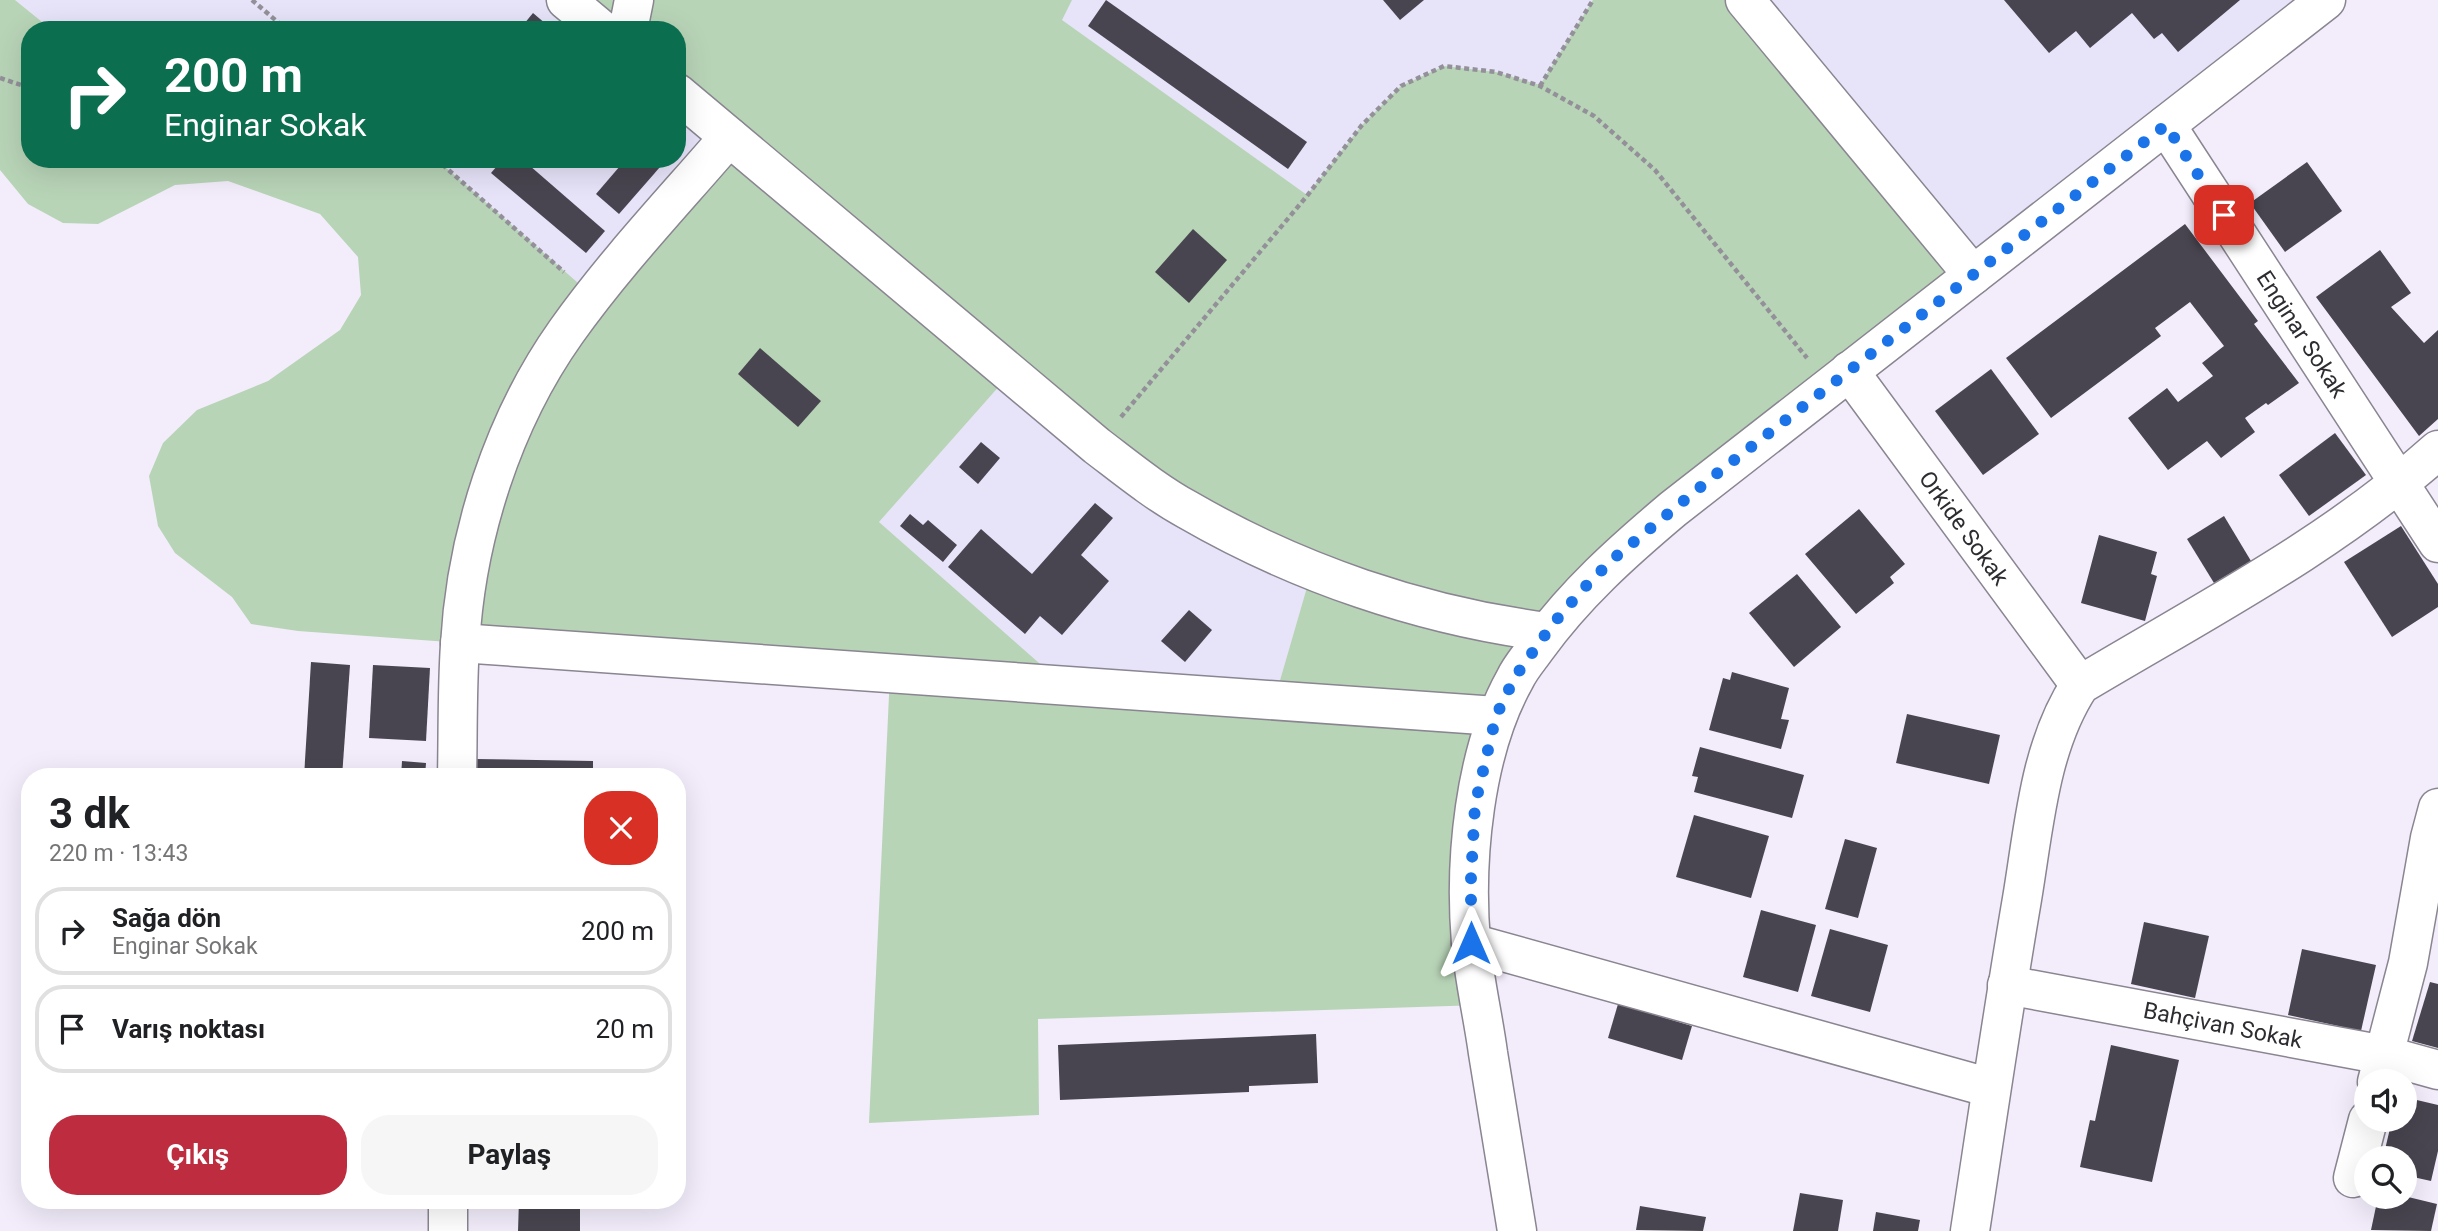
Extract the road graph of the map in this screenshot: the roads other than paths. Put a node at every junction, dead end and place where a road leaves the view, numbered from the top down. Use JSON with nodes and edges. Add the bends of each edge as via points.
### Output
{"nodes":[{"id":1,"x":566,"y":0,"type":"edge"},
{"id":2,"x":634,"y":0,"type":"edge"},
{"id":3,"x":1745,"y":0,"type":"edge"},
{"id":4,"x":2307,"y":6,"type":"edge"},
{"id":5,"x":591,"y":21,"type":"edge"},
{"id":6,"x":630,"y":21,"type":"edge"},
{"id":7,"x":686,"y":101,"type":"edge"},
{"id":8,"x":2166,"y":125,"type":"junction"},
{"id":9,"x":729,"y":137,"type":"junction"},
{"id":10,"x":1973,"y":275,"type":"junction"},
{"id":11,"x":1840,"y":378,"type":"junction"},
{"id":12,"x":2438,"y":450,"type":"edge"},
{"id":13,"x":2400,"y":484,"type":"junction"},
{"id":14,"x":2438,"y":543,"type":"edge"},
{"id":15,"x":1547,"y":632,"type":"junction"},
{"id":16,"x":460,"y":643,"type":"junction"},
{"id":17,"x":2080,"y":685,"type":"junction"},
{"id":18,"x":1496,"y":716,"type":"junction"},
{"id":19,"x":457,"y":768,"type":"edge"},
{"id":20,"x":2435,"y":829,"type":"edge"},
{"id":21,"x":1471,"y":943,"type":"junction"},
{"id":22,"x":2007,"y":985,"type":"junction"},
{"id":23,"x":2381,"y":1068,"type":"edge"},
{"id":24,"x":2438,"y":1070,"type":"edge"},
{"id":25,"x":1991,"y":1088,"type":"junction"},
{"id":26,"x":2365,"y":1132,"type":"edge"},
{"id":27,"x":2353,"y":1178,"type":"dead end"},
{"id":28,"x":448,"y":1209,"type":"edge"},
{"id":29,"x":448,"y":1231,"type":"edge"},
{"id":30,"x":1517,"y":1231,"type":"edge"},
{"id":31,"x":1970,"y":1231,"type":"edge"}],
"edges":[{"from":1,"to":5,"type":"street"},
{"from":2,"to":6,"type":"street"},
{"from":3,"to":10,"type":"street"},
{"from":4,"to":8,"type":"street"},
{"from":7,"to":9,"type":"street"},
{"from":8,"to":10,"type":"street"},
{"from":8,"to":13,"type":"street","name":"Enginar Sokak"},
{"from":9,"to":15,"type":"street","via":[[1097,446],[1186,509],[1312,570],[1444,613]]},
{"from":9,"to":16,"type":"street","via":[[593,297],[540,374],[495,472],[468,580]]},
{"from":10,"to":11,"type":"street"},
{"from":11,"to":15,"type":"street","via":[[1613,559]]},
{"from":11,"to":17,"type":"street","name":"Orkide Sokak"},
{"from":12,"to":13,"type":"street"},
{"from":13,"to":14,"type":"street","name":"Enginar Sokak"},
{"from":13,"to":17,"type":"street","via":[[2321,540]]},
{"from":15,"to":18,"type":"street","via":[[1515,677]]},
{"from":16,"to":18,"type":"street"},
{"from":16,"to":19,"type":"street"},
{"from":17,"to":22,"type":"street","via":[[2065,708],[2042,784]]},
{"from":18,"to":21,"type":"street","via":[[1475,805]]},
{"from":20,"to":23,"type":"street"},
{"from":21,"to":25,"type":"street"},
{"from":21,"to":30,"type":"street"},
{"from":22,"to":23,"type":"street","name":"Bahçivan Sokak"},
{"from":22,"to":25,"type":"street"},
{"from":23,"to":24,"type":"street","name":"Bahçivan Sokak"},
{"from":25,"to":31,"type":"street"},
{"from":26,"to":27,"type":"street"},
{"from":28,"to":29,"type":"street"}]}
